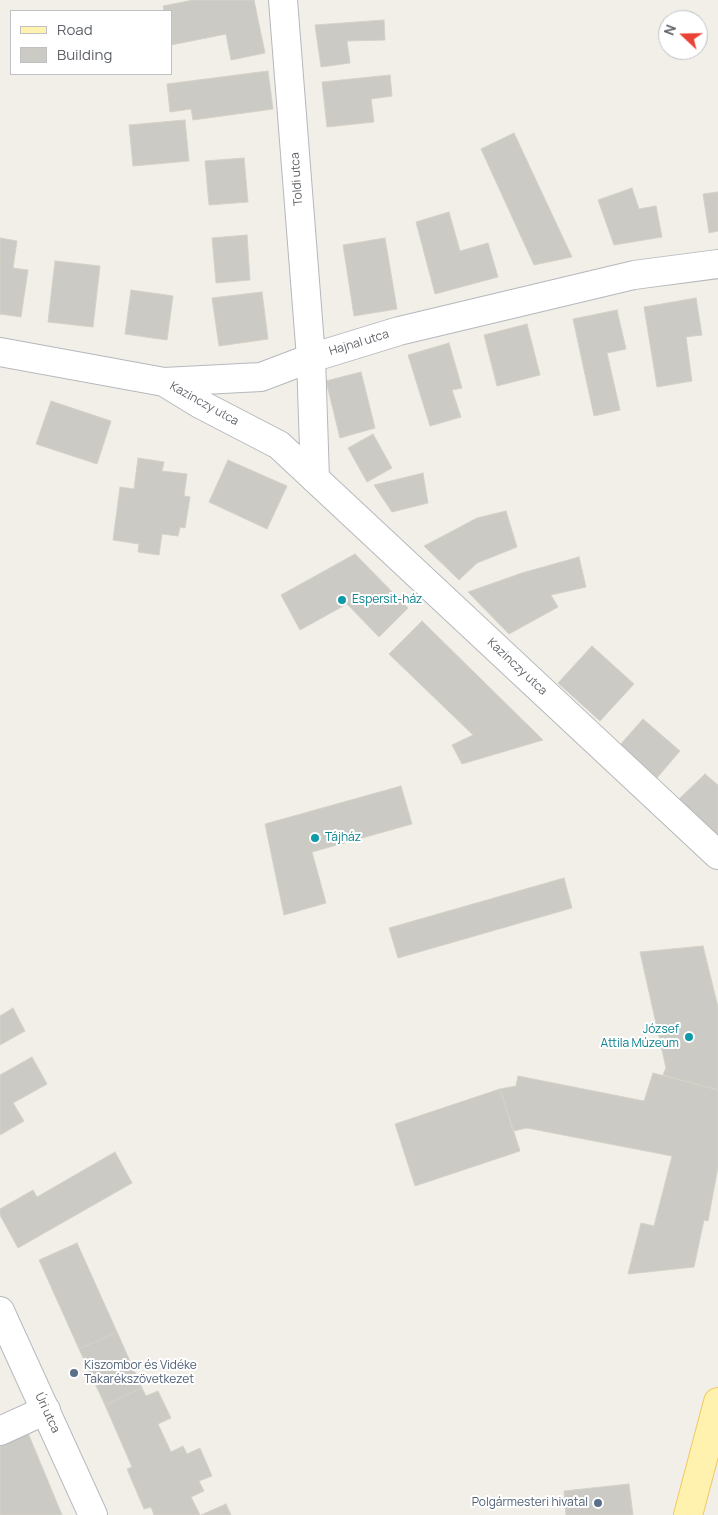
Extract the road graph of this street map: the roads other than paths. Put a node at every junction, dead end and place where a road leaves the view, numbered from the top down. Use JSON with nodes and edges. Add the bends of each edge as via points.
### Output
{"nodes":[{"id":1,"x":283,"y":0,"type":"edge"},
{"id":2,"x":718,"y":264,"type":"edge"},
{"id":3,"x":0,"y":352,"type":"edge"},
{"id":4,"x":311,"y":358,"type":"junction"},
{"id":5,"x":164,"y":382,"type":"junction"},
{"id":6,"x":315,"y":479,"type":"junction"},
{"id":7,"x":718,"y":855,"type":"edge"},
{"id":8,"x":0,"y":1311,"type":"edge"},
{"id":9,"x":718,"y":1402,"type":"edge"},
{"id":10,"x":46,"y":1410,"type":"junction"},
{"id":11,"x":0,"y":1431,"type":"edge"},
{"id":12,"x":93,"y":1515,"type":"edge"},
{"id":13,"x":688,"y":1515,"type":"edge"}],
"edges":[{"from":1,"to":4,"type":"street","name":"Toldi utca"},
{"from":2,"to":4,"type":"street","name":"Hajnal utca","via":[[625,278],[398,331]]},
{"from":3,"to":5,"type":"street","name":"Hajnal utca"},
{"from":4,"to":5,"type":"street","name":"Hajnal utca","via":[[262,377]]},
{"from":4,"to":6,"type":"street"},
{"from":5,"to":6,"type":"street","name":"Kazinczy utca","via":[[279,445]]},
{"from":6,"to":7,"type":"street","name":"Kazinczy utca"},
{"from":8,"to":10,"type":"street","name":"Úri utca"},
{"from":9,"to":13,"type":"main road"},
{"from":10,"to":11,"type":"street"},
{"from":10,"to":12,"type":"street","name":"Úri utca"}]}
